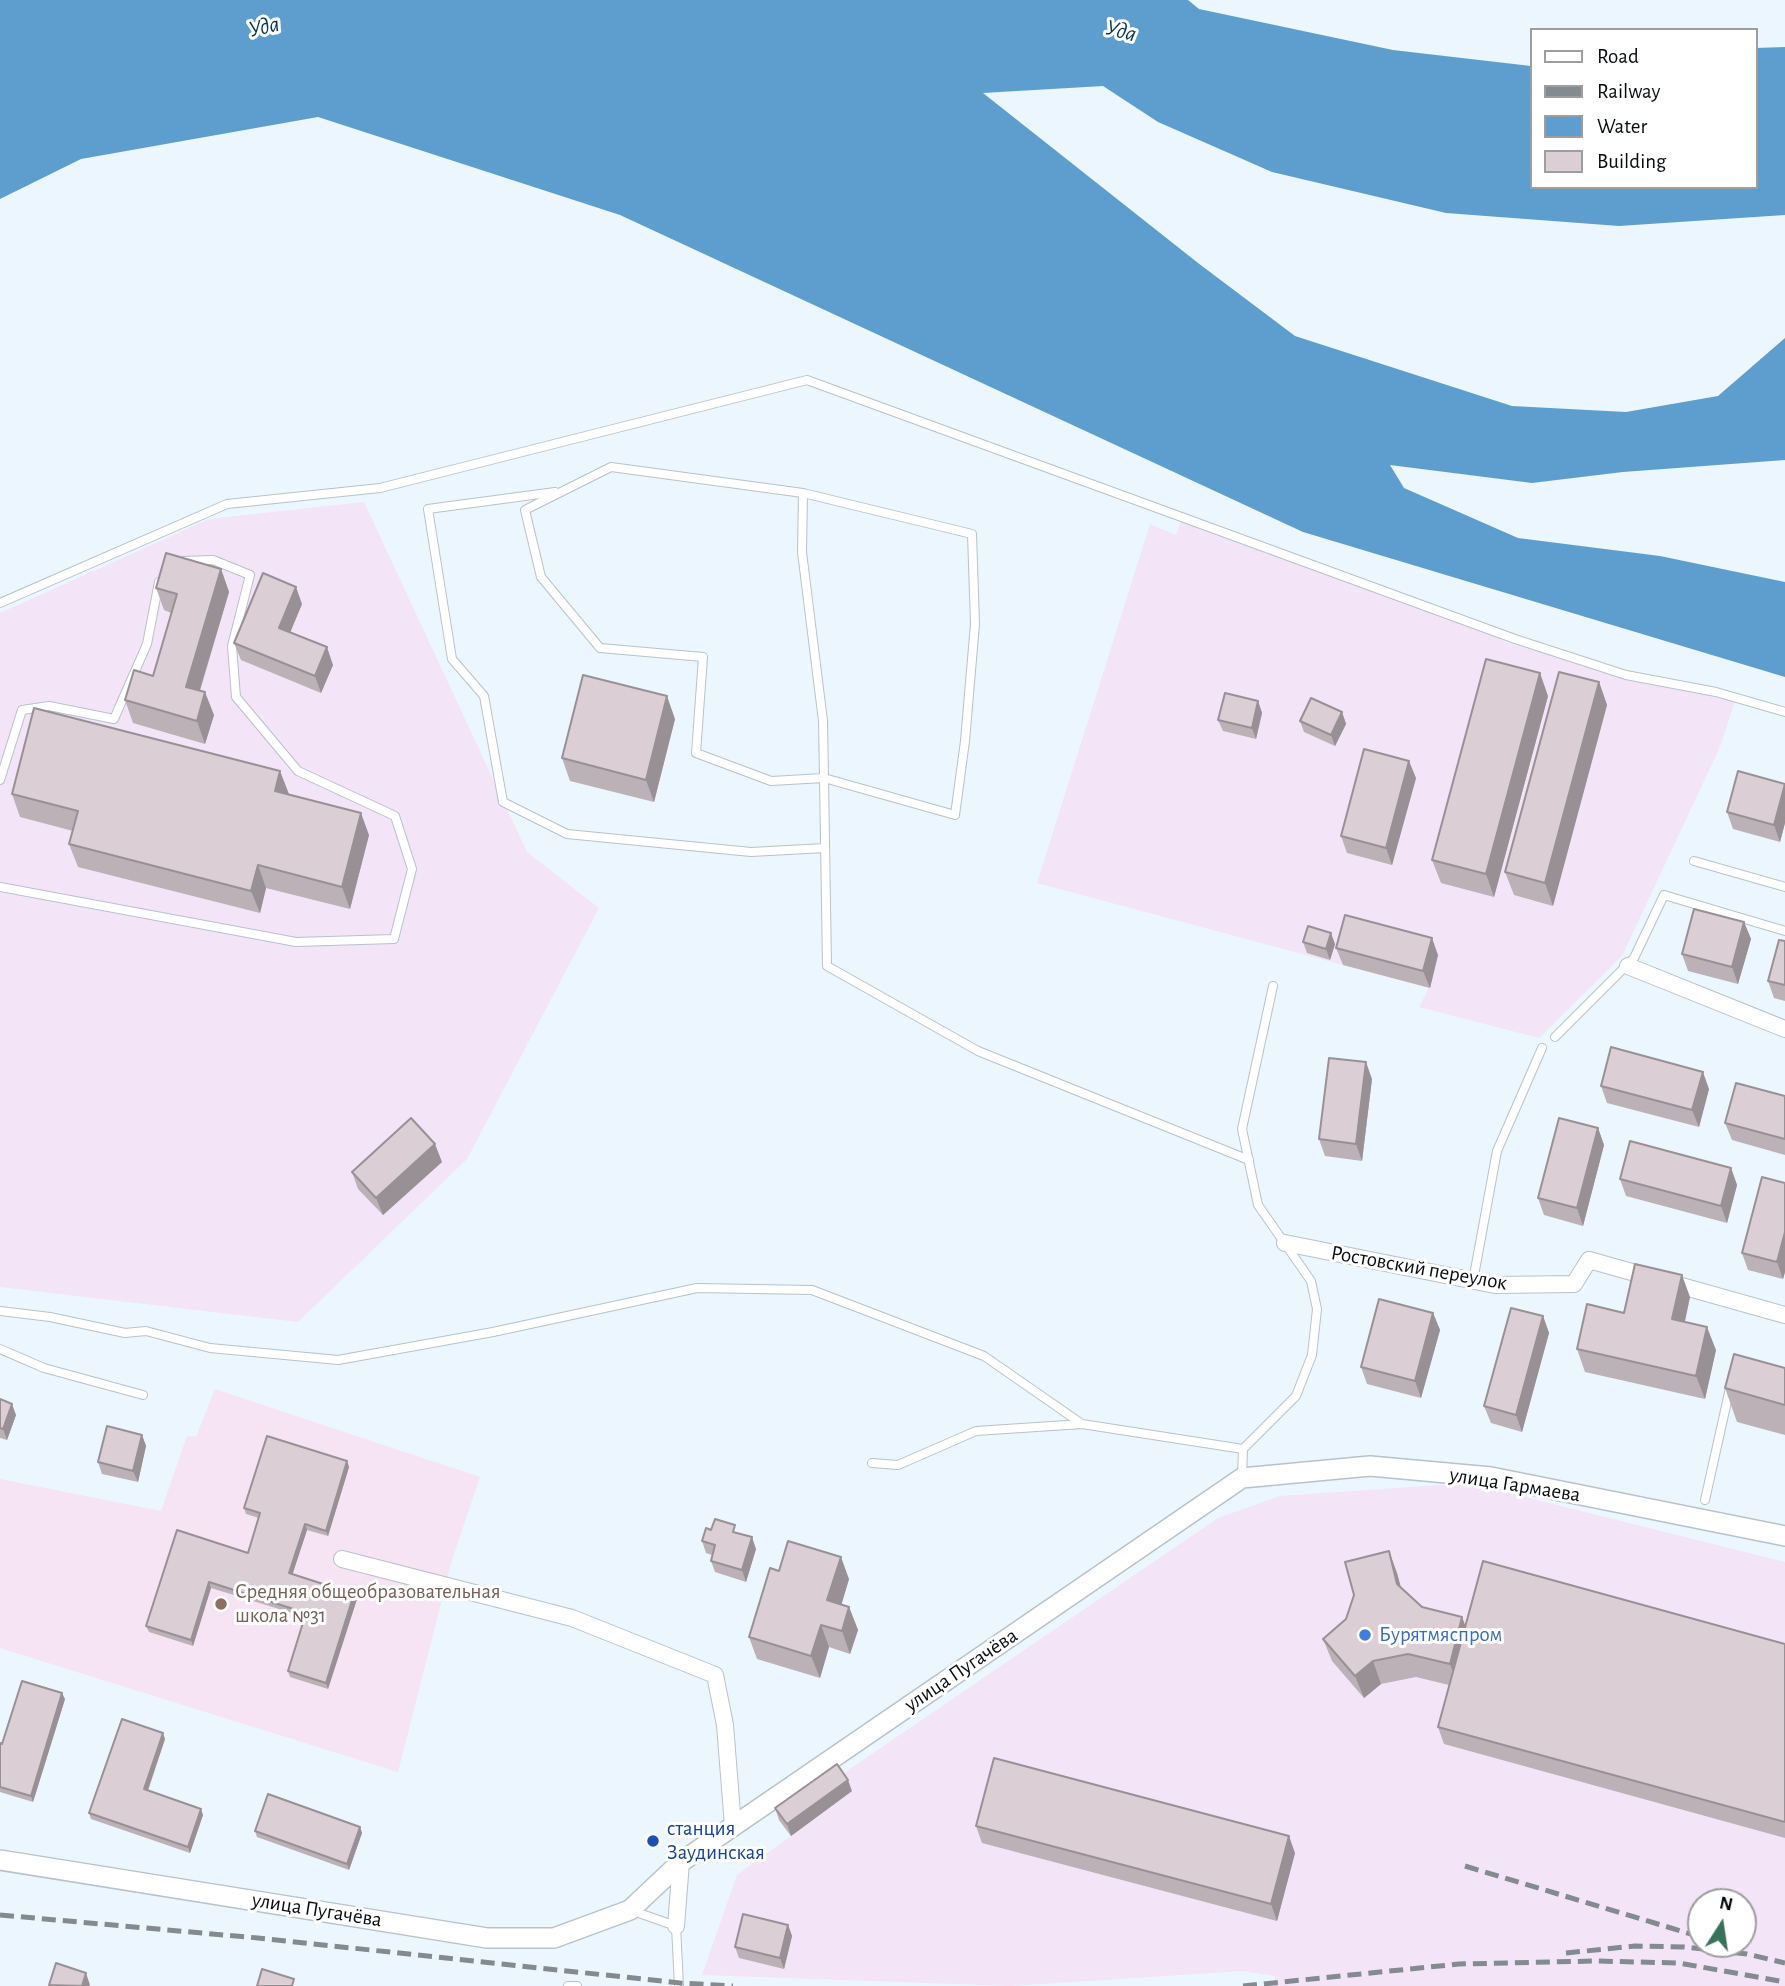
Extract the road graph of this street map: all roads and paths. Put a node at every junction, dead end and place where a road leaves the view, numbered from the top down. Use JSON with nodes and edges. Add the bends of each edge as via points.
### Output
{"nodes":[{"id":1,"x":562,"y":491,"type":"junction"},
{"id":2,"x":803,"y":493,"type":"junction"},
{"id":3,"x":177,"y":562,"type":"edge"},
{"id":4,"x":164,"y":576,"type":"edge"},
{"id":5,"x":0,"y":603,"type":"edge"},
{"id":6,"x":1785,"y":712,"type":"edge"},
{"id":7,"x":824,"y":778,"type":"junction"},
{"id":8,"x":0,"y":780,"type":"edge"},
{"id":9,"x":825,"y":848,"type":"junction"},
{"id":10,"x":1694,"y":862,"type":"dead end"},
{"id":11,"x":0,"y":887,"type":"edge"},
{"id":12,"x":1785,"y":887,"type":"edge"},
{"id":13,"x":1785,"y":931,"type":"edge"},
{"id":14,"x":1628,"y":966,"type":"junction"},
{"id":15,"x":1273,"y":986,"type":"dead end"},
{"id":16,"x":1785,"y":1029,"type":"edge"},
{"id":17,"x":1555,"y":1037,"type":"dead end"},
{"id":18,"x":1542,"y":1048,"type":"dead end"},
{"id":19,"x":1249,"y":1160,"type":"junction"},
{"id":20,"x":1285,"y":1243,"type":"junction"},
{"id":21,"x":1473,"y":1281,"type":"junction"},
{"id":22,"x":0,"y":1311,"type":"edge"},
{"id":23,"x":1785,"y":1315,"type":"edge"},
{"id":24,"x":0,"y":1349,"type":"edge"},
{"id":25,"x":1733,"y":1374,"type":"edge"},
{"id":26,"x":143,"y":1395,"type":"dead end"},
{"id":27,"x":1082,"y":1424,"type":"junction"},
{"id":28,"x":1243,"y":1449,"type":"junction"},
{"id":29,"x":872,"y":1463,"type":"dead end"},
{"id":30,"x":1242,"y":1478,"type":"junction"},
{"id":31,"x":1705,"y":1500,"type":"dead end"},
{"id":32,"x":1785,"y":1536,"type":"edge"},
{"id":33,"x":342,"y":1559,"type":"dead end"},
{"id":34,"x":733,"y":1826,"type":"junction"},
{"id":35,"x":0,"y":1860,"type":"edge"},
{"id":36,"x":681,"y":1862,"type":"junction"},
{"id":37,"x":630,"y":1910,"type":"junction"},
{"id":38,"x":676,"y":1926,"type":"junction"},
{"id":39,"x":568,"y":1986,"type":"edge"},
{"id":40,"x":577,"y":1986,"type":"edge"},
{"id":41,"x":679,"y":1986,"type":"edge"}],
"edges":[{"from":1,"to":2,"type":"lane","via":[[611,467]]},
{"from":1,"to":7,"type":"lane","via":[[525,510],[541,577],[600,648],[703,657],[696,753],[771,781]]},
{"from":1,"to":9,"type":"lane","via":[[428,509],[452,659],[484,696],[503,802],[567,834],[751,852]]},
{"from":2,"to":7,"type":"lane","via":[[802,552],[823,721]]},
{"from":2,"to":7,"type":"lane","via":[[972,534],[975,624],[955,816]]},
{"from":3,"to":11,"type":"lane","via":[[213,560],[250,575],[232,646],[236,697],[298,771],[395,816],[412,869],[394,939],[296,942]]},
{"from":4,"to":8,"type":"lane","via":[[158,583],[147,644],[114,719],[49,706],[22,710]]},
{"from":5,"to":6,"type":"lane","via":[[227,504],[380,488],[807,380],[1515,639],[1626,675],[1716,692]]},
{"from":7,"to":9,"type":"lane"},
{"from":9,"to":19,"type":"lane","via":[[827,967],[978,1051]]},
{"from":10,"to":12,"type":"lane"},
{"from":13,"to":14,"type":"lane","via":[[1664,895]]},
{"from":14,"to":16,"type":"street"},
{"from":14,"to":17,"type":"lane"},
{"from":15,"to":19,"type":"lane","via":[[1242,1129]]},
{"from":18,"to":21,"type":"lane","via":[[1497,1151]]},
{"from":19,"to":20,"type":"lane","via":[[1258,1205]]},
{"from":20,"to":21,"type":"street","name":"Ростовский переулок"},
{"from":20,"to":28,"type":"lane","via":[[1311,1282],[1317,1309],[1312,1354],[1296,1396]]},
{"from":21,"to":23,"type":"street","name":"Ростовский переулок","via":[[1574,1284],[1589,1260]]},
{"from":22,"to":27,"type":"lane","via":[[125,1333],[146,1331],[210,1348],[338,1360],[697,1288],[812,1290],[984,1356]]},
{"from":24,"to":26,"type":"lane","via":[[44,1368]]},
{"from":25,"to":31,"type":"lane"},
{"from":27,"to":28,"type":"lane"},
{"from":27,"to":29,"type":"lane","via":[[976,1431],[898,1465]]},
{"from":28,"to":30,"type":"lane"},
{"from":30,"to":32,"type":"street","name":"улица Гармаева","via":[[1370,1466],[1491,1477]]},
{"from":30,"to":34,"type":"street","name":"улица Пугачёва"},
{"from":33,"to":34,"type":"street","via":[[572,1618],[715,1675],[725,1724]]},
{"from":34,"to":36,"type":"street","name":"улица Пугачёва"},
{"from":35,"to":37,"type":"street","name":"улица Пугачёва","via":[[487,1938],[554,1938]]},
{"from":36,"to":37,"type":"street","name":"улица Пугачёва"},
{"from":36,"to":38,"type":"street"},
{"from":37,"to":38,"type":"lane"},
{"from":38,"to":41,"type":"lane"},
{"from":39,"to":40,"type":"lane"}]}
